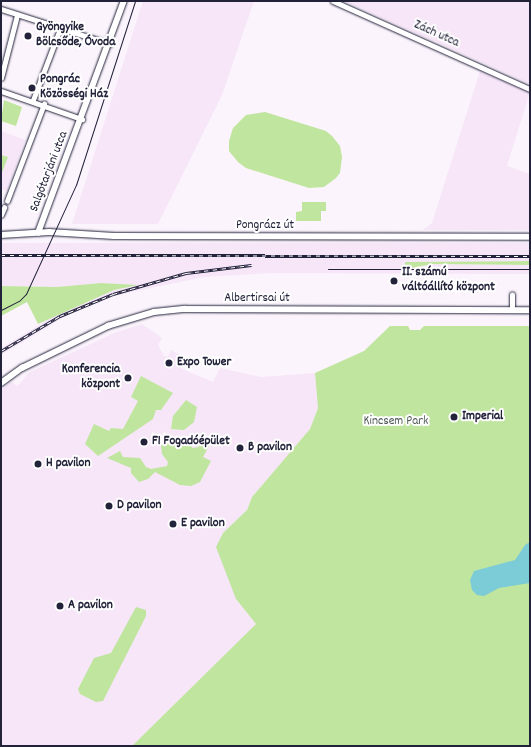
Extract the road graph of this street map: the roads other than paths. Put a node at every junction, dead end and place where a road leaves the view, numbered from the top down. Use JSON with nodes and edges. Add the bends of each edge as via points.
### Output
{"nodes":[{"id":1,"x":124,"y":1,"type":"edge"},
{"id":2,"x":333,"y":1,"type":"edge"},
{"id":3,"x":1,"y":10,"type":"edge"},
{"id":4,"x":18,"y":14,"type":"junction"},
{"id":5,"x":60,"y":29,"type":"junction"},
{"id":6,"x":110,"y":44,"type":"junction"},
{"id":7,"x":1,"y":78,"type":"edge"},
{"id":8,"x":530,"y":89,"type":"edge"},
{"id":9,"x":1,"y":91,"type":"edge"},
{"id":10,"x":33,"y":100,"type":"junction"},
{"id":11,"x":44,"y":104,"type":"junction"},
{"id":12,"x":82,"y":119,"type":"junction"},
{"id":13,"x":7,"y":200,"type":"dead end"},
{"id":14,"x":4,"y":208,"type":"dead end"},
{"id":15,"x":1,"y":215,"type":"edge"},
{"id":16,"x":38,"y":232,"type":"junction"},
{"id":17,"x":1,"y":235,"type":"edge"},
{"id":18,"x":530,"y":237,"type":"edge"},
{"id":19,"x":512,"y":295,"type":"dead end"},
{"id":20,"x":512,"y":310,"type":"junction"},
{"id":21,"x":530,"y":310,"type":"edge"},
{"id":22,"x":1,"y":383,"type":"edge"}],
"edges":[{"from":1,"to":6,"type":"street","name":"Salgótarjáni utca"},
{"from":2,"to":8,"type":"street","name":"Zách utca"},
{"from":3,"to":4,"type":"street"},
{"from":4,"to":5,"type":"street"},
{"from":4,"to":7,"type":"street"},
{"from":5,"to":6,"type":"street"},
{"from":5,"to":10,"type":"street"},
{"from":6,"to":12,"type":"street","name":"Salgótarjáni utca"},
{"from":9,"to":10,"type":"street","name":"Salgótarjáni utca"},
{"from":10,"to":11,"type":"street","name":"Salgótarjáni utca"},
{"from":11,"to":12,"type":"street","name":"Salgótarjáni utca"},
{"from":11,"to":13,"type":"street"},
{"from":12,"to":16,"type":"street","name":"Salgótarjáni utca"},
{"from":14,"to":15,"type":"street"},
{"from":16,"to":17,"type":"street","name":"Pongrácz út"},
{"from":16,"to":18,"type":"street","name":"Pongrácz út","via":[[114,236]]},
{"from":19,"to":20,"type":"street"},
{"from":20,"to":21,"type":"street","name":"Albertirsai út"},
{"from":20,"to":22,"type":"street","name":"Albertirsai út","via":[[185,309],[154,312],[108,326],[22,368]]}]}
